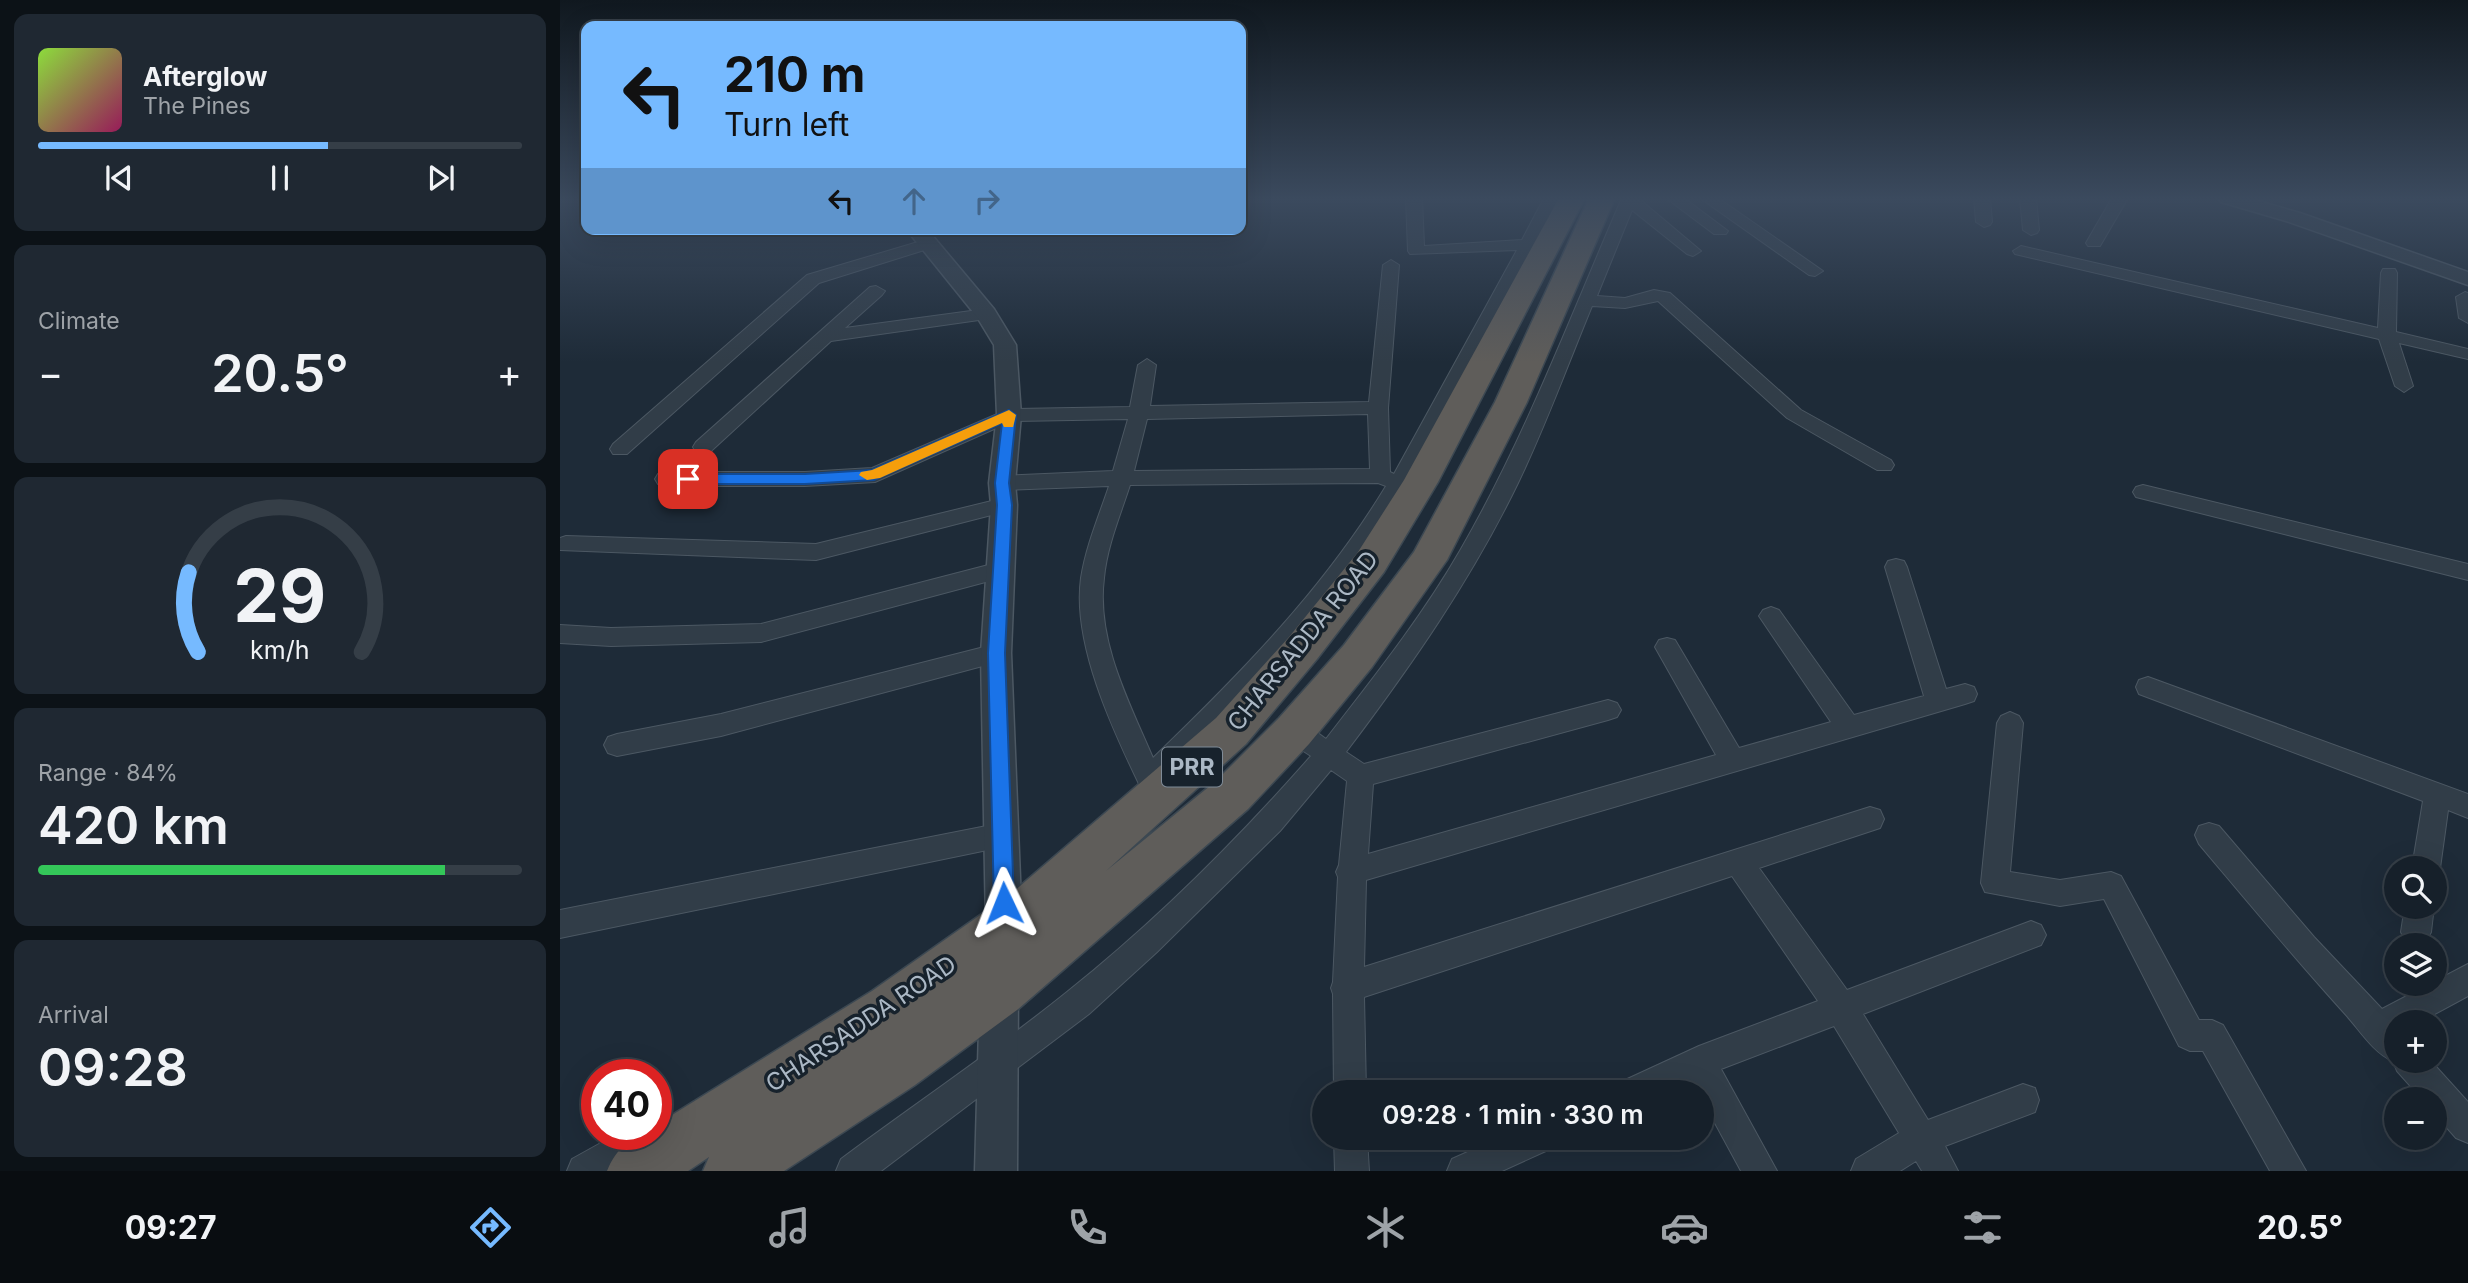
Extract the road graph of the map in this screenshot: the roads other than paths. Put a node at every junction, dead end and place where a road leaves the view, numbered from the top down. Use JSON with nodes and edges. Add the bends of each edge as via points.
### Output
{"nodes":[{"id":1,"x":879,"y":253,"type":"edge"},
{"id":2,"x":936,"y":253,"type":"edge"},
{"id":3,"x":1524,"y":253,"type":"edge"},
{"id":4,"x":1561,"y":253,"type":"edge"},
{"id":5,"x":1572,"y":253,"type":"edge"},
{"id":6,"x":1590,"y":253,"type":"edge"},
{"id":7,"x":1788,"y":253,"type":"edge"},
{"id":8,"x":2028,"y":253,"type":"edge"},
{"id":9,"x":2380,"y":253,"type":"edge"},
{"id":10,"x":1391,"y":265,"type":"dead end"},
{"id":11,"x":1815,"y":271,"type":"dead end"},
{"id":12,"x":2389,"y":273,"type":"dead end"},
{"id":13,"x":2467,"y":288,"type":"edge"},
{"id":14,"x":876,"y":291,"type":"dead end"},
{"id":15,"x":1588,"y":300,"type":"junction"},
{"id":16,"x":986,"y":314,"type":"junction"},
{"id":17,"x":2468,"y":318,"type":"edge"},
{"id":18,"x":2387,"y":335,"type":"junction"},
{"id":19,"x":829,"y":336,"type":"junction"},
{"id":20,"x":2468,"y":354,"type":"edge"},
{"id":21,"x":1147,"y":365,"type":"dead end"},
{"id":22,"x":2404,"y":386,"type":"dead end"},
{"id":23,"x":1378,"y":408,"type":"junction"},
{"id":24,"x":1140,"y":411,"type":"junction"},
{"id":25,"x":1009,"y":415,"type":"junction"},
{"id":26,"x":703,"y":447,"type":"dead end"},
{"id":27,"x":620,"y":449,"type":"dead end"},
{"id":28,"x":1884,"y":465,"type":"dead end"},
{"id":29,"x":1122,"y":478,"type":"junction"},
{"id":30,"x":665,"y":479,"type":"dead end"},
{"id":31,"x":1389,"y":480,"type":"junction"},
{"id":32,"x":2143,"y":492,"type":"dead end"},
{"id":33,"x":1003,"y":494,"type":"junction"},
{"id":34,"x":566,"y":544,"type":"dead end"},
{"id":35,"x":1896,"y":567,"type":"dead end"},
{"id":36,"x":1000,"y":570,"type":"junction"},
{"id":37,"x":2468,"y":572,"type":"edge"},
{"id":38,"x":1771,"y":616,"type":"dead end"},
{"id":39,"x":560,"y":634,"type":"edge"},
{"id":40,"x":1667,"y":647,"type":"dead end"},
{"id":41,"x":996,"y":653,"type":"junction"},
{"id":42,"x":2148,"y":687,"type":"dead end"},
{"id":43,"x":1965,"y":694,"type":"dead end"},
{"id":44,"x":1938,"y":702,"type":"junction"},
{"id":45,"x":1608,"y":710,"type":"dead end"},
{"id":46,"x":2010,"y":723,"type":"dead end"},
{"id":47,"x":1849,"y":728,"type":"junction"},
{"id":48,"x":1294,"y":731,"type":"junction"},
{"id":49,"x":617,"y":745,"type":"dead end"},
{"id":50,"x":1329,"y":754,"type":"junction"},
{"id":51,"x":1733,"y":761,"type":"junction"},
{"id":52,"x":1361,"y":776,"type":"junction"},
{"id":53,"x":1149,"y":778,"type":"junction"},
{"id":54,"x":2437,"y":794,"type":"junction"},
{"id":55,"x":2468,"y":806,"type":"edge"},
{"id":56,"x":1870,"y":819,"type":"dead end"},
{"id":57,"x":1002,"y":835,"type":"junction"},
{"id":58,"x":2209,"y":835,"type":"dead end"},
{"id":59,"x":2428,"y":856,"type":"edge"},
{"id":60,"x":1739,"y":863,"type":"junction"},
{"id":61,"x":1350,"y":872,"type":"junction"},
{"id":62,"x":1004,"y":915,"type":"junction"},
{"id":63,"x":560,"y":925,"type":"edge"},
{"id":64,"x":2031,"y":936,"type":"dead end"},
{"id":65,"x":2468,"y":979,"type":"edge"},
{"id":66,"x":1346,"y":988,"type":"junction"},
{"id":67,"x":999,"y":992,"type":"junction"},
{"id":68,"x":1841,"y":1007,"type":"junction"},
{"id":69,"x":2425,"y":1010,"type":"edge"},
{"id":70,"x":2384,"y":1035,"type":"edge"},
{"id":71,"x":998,"y":1062,"type":"junction"},
{"id":72,"x":1699,"y":1062,"type":"junction"},
{"id":73,"x":2420,"y":1073,"type":"edge"},
{"id":74,"x":1350,"y":1080,"type":"edge"},
{"id":75,"x":1660,"y":1080,"type":"edge"},
{"id":76,"x":2023,"y":1100,"type":"dead end"},
{"id":77,"x":672,"y":1121,"type":"edge"},
{"id":78,"x":2468,"y":1126,"type":"edge"},
{"id":79,"x":1921,"y":1139,"type":"junction"},
{"id":80,"x":621,"y":1150,"type":"edge"},
{"id":81,"x":1351,"y":1150,"type":"edge"},
{"id":82,"x":1510,"y":1150,"type":"edge"},
{"id":83,"x":584,"y":1171,"type":"edge"},
{"id":84,"x":636,"y":1171,"type":"edge"},
{"id":85,"x":732,"y":1171,"type":"edge"},
{"id":86,"x":853,"y":1171,"type":"edge"},
{"id":87,"x":996,"y":1171,"type":"edge"},
{"id":88,"x":1352,"y":1171,"type":"edge"},
{"id":89,"x":1464,"y":1171,"type":"edge"},
{"id":90,"x":1760,"y":1171,"type":"edge"},
{"id":91,"x":1868,"y":1171,"type":"edge"},
{"id":92,"x":1941,"y":1171,"type":"edge"},
{"id":93,"x":2289,"y":1171,"type":"edge"}],
"edges":[{"from":1,"to":27,"type":"street","via":[[813,278]]},
{"from":2,"to":16,"type":"street"},
{"from":3,"to":31,"type":"street","via":[[1456,383]]},
{"from":4,"to":62,"type":"highway","name":"CHARSADDA ROAD","number":"PRR","via":[[1371,562],[1303,648],[1231,731],[1134,820],[1030,908]]},
{"from":5,"to":48,"type":"highway","name":"CHARSADDA ROAD","number":"PRR","via":[[1511,402],[1428,560],[1358,656]]},
{"from":6,"to":15,"type":"street"},
{"from":7,"to":11,"type":"street"},
{"from":8,"to":18,"type":"street"},
{"from":9,"to":13,"type":"street"},
{"from":10,"to":23,"type":"street"},
{"from":12,"to":18,"type":"street"},
{"from":13,"to":17,"type":"street"},
{"from":14,"to":19,"type":"street"},
{"from":15,"to":28,"type":"street","via":[[1625,303],[1664,297],[1794,414]]},
{"from":15,"to":50,"type":"street","via":[[1508,482],[1469,555],[1410,649]]},
{"from":16,"to":19,"type":"street"},
{"from":16,"to":25,"type":"street","via":[[1005,345]]},
{"from":18,"to":20,"type":"street"},
{"from":18,"to":22,"type":"street"},
{"from":19,"to":26,"type":"street"},
{"from":21,"to":24,"type":"street"},
{"from":23,"to":24,"type":"street"},
{"from":23,"to":31,"type":"street"},
{"from":24,"to":25,"type":"street"},
{"from":24,"to":29,"type":"street"},
{"from":25,"to":30,"type":"street","via":[[874,475]]},
{"from":25,"to":33,"type":"street"},
{"from":29,"to":31,"type":"street"},
{"from":29,"to":33,"type":"street"},
{"from":29,"to":53,"type":"street","via":[[1097,552],[1091,593],[1106,670]]},
{"from":31,"to":53,"type":"street","via":[[1359,547],[1320,598],[1245,684]]},
{"from":32,"to":37,"type":"street"},
{"from":33,"to":34,"type":"street","via":[[816,552]]},
{"from":33,"to":36,"type":"street"},
{"from":35,"to":44,"type":"street"},
{"from":36,"to":39,"type":"street","via":[[761,633]]},
{"from":36,"to":41,"type":"street"},
{"from":38,"to":47,"type":"street"},
{"from":40,"to":51,"type":"street"},
{"from":41,"to":49,"type":"street","via":[[721,725]]},
{"from":41,"to":57,"type":"street"},
{"from":42,"to":54,"type":"street"},
{"from":43,"to":44,"type":"street"},
{"from":44,"to":47,"type":"street"},
{"from":45,"to":52,"type":"street"},
{"from":46,"to":93,"type":"street","via":[[1995,883],[2060,893],[2111,885],[2190,1035],[2212,1036]]},
{"from":47,"to":51,"type":"street"},
{"from":48,"to":50,"type":"street"},
{"from":48,"to":67,"type":"highway","name":"CHARSADDA ROAD","number":"PRR","via":[[1232,796]]},
{"from":50,"to":52,"type":"street"},
{"from":50,"to":71,"type":"street","via":[[1270,822],[1147,942],[1078,1003]]},
{"from":51,"to":61,"type":"street"},
{"from":52,"to":61,"type":"street"},
{"from":53,"to":62,"type":"street"},
{"from":54,"to":55,"type":"street"},
{"from":54,"to":59,"type":"street"},
{"from":56,"to":60,"type":"street"},
{"from":57,"to":62,"type":"street"},
{"from":57,"to":63,"type":"street"},
{"from":58,"to":70,"type":"street"},
{"from":60,"to":66,"type":"street"},
{"from":60,"to":68,"type":"street"},
{"from":61,"to":66,"type":"street"},
{"from":62,"to":77,"type":"street"},
{"from":62,"to":84,"type":"highway","name":"CHARSADDA ROAD","number":"PRR","via":[[890,1009]]},
{"from":64,"to":68,"type":"street"},
{"from":65,"to":69,"type":"street"},
{"from":66,"to":74,"type":"street"},
{"from":67,"to":71,"type":"street"},
{"from":67,"to":85,"type":"highway","name":"CHARSADDA ROAD","number":"PRR","via":[[896,1066]]},
{"from":68,"to":72,"type":"street"},
{"from":68,"to":79,"type":"street"},
{"from":71,"to":86,"type":"street"},
{"from":71,"to":87,"type":"street"},
{"from":72,"to":75,"type":"street"},
{"from":72,"to":90,"type":"street"},
{"from":73,"to":78,"type":"street"},
{"from":76,"to":79,"type":"street"},
{"from":79,"to":91,"type":"street"},
{"from":79,"to":92,"type":"street"},
{"from":80,"to":83,"type":"street"},
{"from":81,"to":88,"type":"street"},
{"from":82,"to":89,"type":"street"}]}
